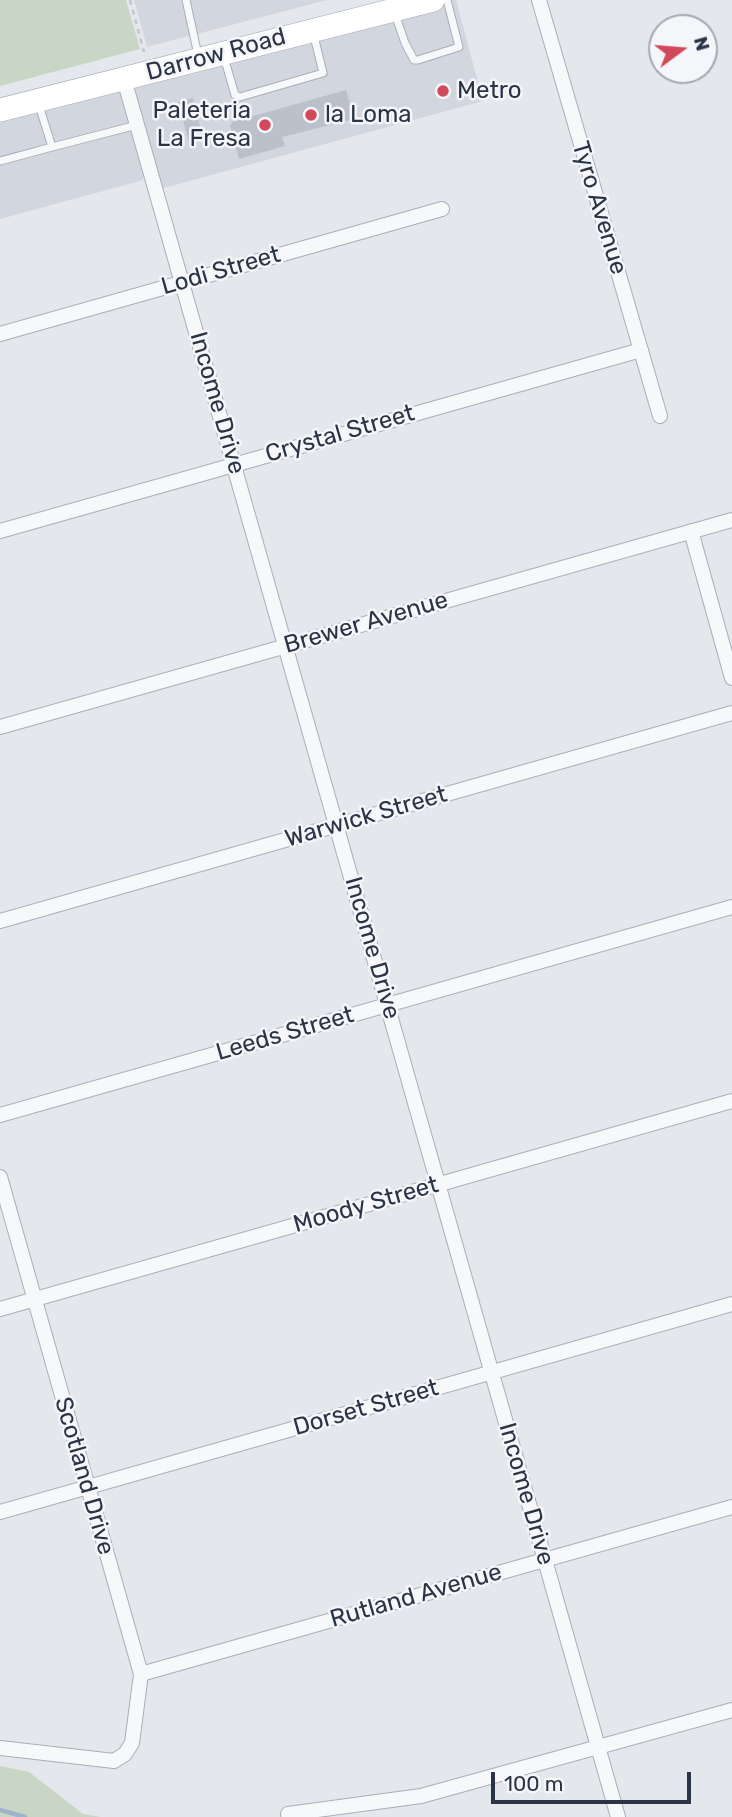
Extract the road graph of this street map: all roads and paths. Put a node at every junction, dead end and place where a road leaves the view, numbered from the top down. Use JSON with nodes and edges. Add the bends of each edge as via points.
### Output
{"nodes":[{"id":1,"x":130,"y":0,"type":"edge"},
{"id":2,"x":186,"y":0,"type":"edge"},
{"id":3,"x":433,"y":0,"type":"edge"},
{"id":4,"x":447,"y":0,"type":"edge"},
{"id":5,"x":539,"y":0,"type":"edge"},
{"id":6,"x":393,"y":10,"type":"junction"},
{"id":7,"x":313,"y":30,"type":"junction"},
{"id":8,"x":144,"y":52,"type":"dead end"},
{"id":9,"x":223,"y":53,"type":"junction"},
{"id":10,"x":199,"y":59,"type":"junction"},
{"id":11,"x":124,"y":79,"type":"junction"},
{"id":12,"x":38,"y":100,"type":"junction"},
{"id":13,"x":0,"y":110,"type":"edge"},
{"id":14,"x":138,"y":125,"type":"junction"},
{"id":15,"x":52,"y":147,"type":"junction"},
{"id":16,"x":0,"y":161,"type":"edge"},
{"id":17,"x":442,"y":209,"type":"dead end"},
{"id":18,"x":182,"y":282,"type":"junction"},
{"id":19,"x":0,"y":334,"type":"edge"},
{"id":20,"x":640,"y":350,"type":"junction"},
{"id":21,"x":660,"y":416,"type":"dead end"},
{"id":22,"x":234,"y":464,"type":"junction"},
{"id":23,"x":732,"y":520,"type":"edge"},
{"id":24,"x":0,"y":531,"type":"edge"},
{"id":25,"x":691,"y":531,"type":"junction"},
{"id":26,"x":286,"y":645,"type":"junction"},
{"id":27,"x":732,"y":678,"type":"edge"},
{"id":28,"x":732,"y":713,"type":"edge"},
{"id":29,"x":0,"y":727,"type":"edge"},
{"id":30,"x":337,"y":826,"type":"junction"},
{"id":31,"x":732,"y":907,"type":"edge"},
{"id":32,"x":0,"y":921,"type":"edge"},
{"id":33,"x":388,"y":1004,"type":"junction"},
{"id":34,"x":732,"y":1101,"type":"edge"},
{"id":35,"x":0,"y":1115,"type":"edge"},
{"id":36,"x":0,"y":1177,"type":"edge"},
{"id":37,"x":438,"y":1184,"type":"junction"},
{"id":38,"x":34,"y":1300,"type":"junction"},
{"id":39,"x":732,"y":1304,"type":"edge"},
{"id":40,"x":0,"y":1309,"type":"edge"},
{"id":41,"x":492,"y":1372,"type":"junction"},
{"id":42,"x":88,"y":1488,"type":"junction"},
{"id":43,"x":732,"y":1507,"type":"edge"},
{"id":44,"x":0,"y":1512,"type":"edge"},
{"id":45,"x":544,"y":1559,"type":"junction"},
{"id":46,"x":141,"y":1674,"type":"junction"},
{"id":47,"x":732,"y":1710,"type":"edge"},
{"id":48,"x":0,"y":1748,"type":"edge"},
{"id":49,"x":598,"y":1748,"type":"junction"},
{"id":50,"x":288,"y":1814,"type":"dead end"},
{"id":51,"x":618,"y":1817,"type":"edge"}],
"edges":[{"from":1,"to":8,"type":"path"},
{"from":2,"to":10,"type":"lane"},
{"from":3,"to":6,"type":"main road","name":"Darrow Road"},
{"from":4,"to":6,"type":"lane","via":[[459,47],[418,60],[405,43]]},
{"from":5,"to":20,"type":"street","name":"Tyro Avenue"},
{"from":6,"to":7,"type":"main road","name":"Darrow Road"},
{"from":7,"to":9,"type":"main road","name":"Darrow Road"},
{"from":7,"to":9,"type":"lane","via":[[323,74],[240,97],[235,95]]},
{"from":9,"to":10,"type":"main road","name":"Darrow Road"},
{"from":10,"to":11,"type":"main road","name":"Darrow Road"},
{"from":11,"to":12,"type":"main road","name":"Darrow Road"},
{"from":11,"to":14,"type":"street","name":"Income Drive"},
{"from":12,"to":13,"type":"main road","name":"Darrow Road"},
{"from":12,"to":15,"type":"lane"},
{"from":14,"to":15,"type":"lane"},
{"from":14,"to":18,"type":"street","name":"Income Drive"},
{"from":15,"to":16,"type":"lane"},
{"from":17,"to":18,"type":"street","name":"Lodi Street"},
{"from":18,"to":19,"type":"street","name":"Lodi Street"},
{"from":18,"to":22,"type":"street","name":"Income Drive"},
{"from":20,"to":21,"type":"street","name":"Tyro Avenue"},
{"from":20,"to":22,"type":"street","name":"Crystal Street"},
{"from":22,"to":24,"type":"street","name":"Crystal Street"},
{"from":22,"to":26,"type":"street","name":"Income Drive"},
{"from":23,"to":25,"type":"street","name":"Brewer Avenue"},
{"from":25,"to":26,"type":"street","name":"Brewer Avenue"},
{"from":25,"to":27,"type":"street"},
{"from":26,"to":29,"type":"street","name":"Brewer Avenue"},
{"from":26,"to":30,"type":"street","name":"Income Drive"},
{"from":28,"to":30,"type":"street","name":"Warwick Street"},
{"from":30,"to":32,"type":"street","name":"Warwick Street"},
{"from":30,"to":33,"type":"street","name":"Income Drive"},
{"from":31,"to":33,"type":"street","name":"Leeds Street"},
{"from":33,"to":35,"type":"street","name":"Leeds Street"},
{"from":33,"to":37,"type":"street","name":"Income Drive"},
{"from":34,"to":37,"type":"street","name":"Moody Street"},
{"from":36,"to":38,"type":"street","name":"Scotland Drive"},
{"from":37,"to":38,"type":"street","name":"Moody Street"},
{"from":37,"to":41,"type":"street","name":"Income Drive"},
{"from":38,"to":40,"type":"street","name":"Moody Street"},
{"from":38,"to":42,"type":"street","name":"Scotland Drive"},
{"from":39,"to":41,"type":"street","name":"Dorset Street"},
{"from":41,"to":42,"type":"street","name":"Dorset Street"},
{"from":41,"to":45,"type":"street","name":"Income Drive"},
{"from":42,"to":44,"type":"street","name":"Dorset Street"},
{"from":42,"to":46,"type":"street","name":"Scotland Drive"},
{"from":43,"to":45,"type":"street","name":"Rutland Avenue"},
{"from":45,"to":46,"type":"street","name":"Rutland Avenue"},
{"from":45,"to":49,"type":"street","name":"Income Drive"},
{"from":46,"to":48,"type":"street","name":"Scotland Drive","via":[[132,1742],[125,1754],[106,1762]]},
{"from":47,"to":49,"type":"street"},
{"from":49,"to":50,"type":"street","via":[[421,1796]]},
{"from":49,"to":51,"type":"street","name":"Income Drive"}]}
